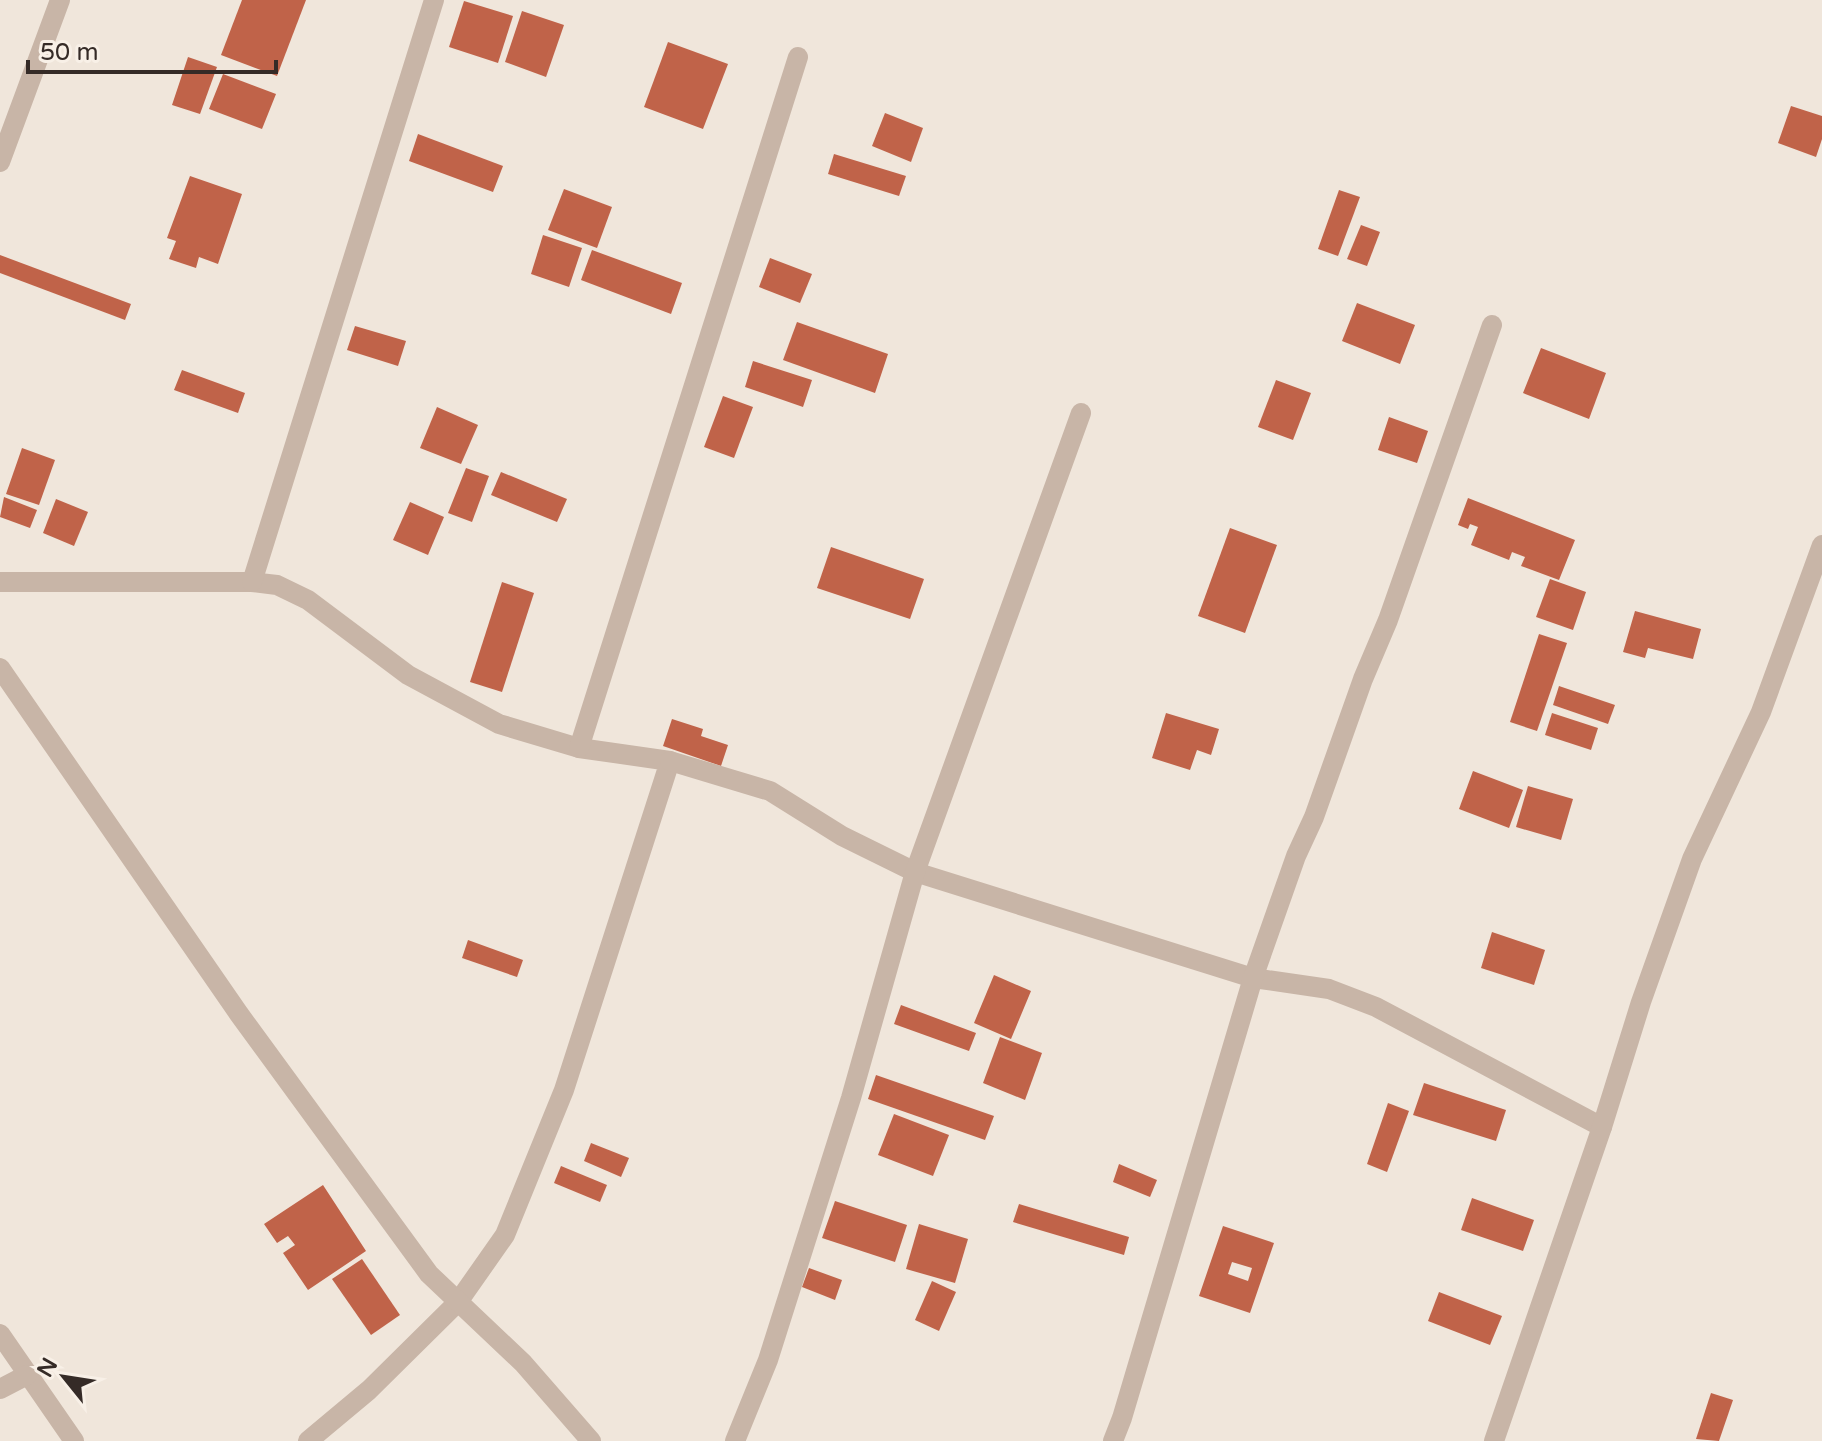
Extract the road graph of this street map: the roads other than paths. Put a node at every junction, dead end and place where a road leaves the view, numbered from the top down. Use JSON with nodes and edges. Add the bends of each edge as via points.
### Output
{"nodes":[{"id":1,"x":60,"y":0,"type":"edge"},
{"id":2,"x":434,"y":0,"type":"edge"},
{"id":3,"x":798,"y":57,"type":"dead end"},
{"id":4,"x":0,"y":162,"type":"edge"},
{"id":5,"x":1492,"y":325,"type":"dead end"},
{"id":6,"x":1081,"y":413,"type":"dead end"},
{"id":7,"x":1822,"y":545,"type":"edge"},
{"id":8,"x":0,"y":582,"type":"edge"},
{"id":9,"x":252,"y":582,"type":"junction"},
{"id":10,"x":0,"y":668,"type":"edge"},
{"id":11,"x":579,"y":748,"type":"junction"},
{"id":12,"x":670,"y":761,"type":"junction"},
{"id":13,"x":915,"y":872,"type":"junction"},
{"id":14,"x":1253,"y":978,"type":"junction"},
{"id":15,"x":1602,"y":1127,"type":"junction"},
{"id":16,"x":458,"y":1302,"type":"junction"},
{"id":17,"x":0,"y":1334,"type":"edge"},
{"id":18,"x":27,"y":1375,"type":"junction"},
{"id":19,"x":0,"y":1389,"type":"edge"},
{"id":20,"x":74,"y":1441,"type":"edge"},
{"id":21,"x":308,"y":1441,"type":"edge"},
{"id":22,"x":591,"y":1441,"type":"edge"},
{"id":23,"x":735,"y":1441,"type":"edge"},
{"id":24,"x":1113,"y":1441,"type":"edge"},
{"id":25,"x":1494,"y":1441,"type":"edge"}],
"edges":[{"from":1,"to":4,"type":"street"},
{"from":2,"to":9,"type":"street"},
{"from":3,"to":11,"type":"street"},
{"from":5,"to":14,"type":"street"},
{"from":6,"to":13,"type":"street"},
{"from":7,"to":15,"type":"street","via":[[1761,712],[1692,859]]},
{"from":8,"to":9,"type":"street"},
{"from":9,"to":11,"type":"street","via":[[277,585],[308,600],[408,675],[499,724]]},
{"from":10,"to":16,"type":"street","via":[[239,1014],[420,1262]]},
{"from":11,"to":12,"type":"street"},
{"from":12,"to":13,"type":"street","via":[[770,791],[842,836]]},
{"from":12,"to":16,"type":"street","via":[[564,1090],[505,1235]]},
{"from":13,"to":14,"type":"street"},
{"from":13,"to":23,"type":"street","via":[[851,1098],[768,1360]]},
{"from":14,"to":15,"type":"street","via":[[1329,989],[1366,1003]]},
{"from":14,"to":24,"type":"street"},
{"from":15,"to":25,"type":"street"},
{"from":16,"to":21,"type":"street","via":[[369,1390]]},
{"from":16,"to":22,"type":"street","via":[[523,1363]]},
{"from":17,"to":18,"type":"street"},
{"from":18,"to":19,"type":"street"},
{"from":18,"to":20,"type":"street"}]}
